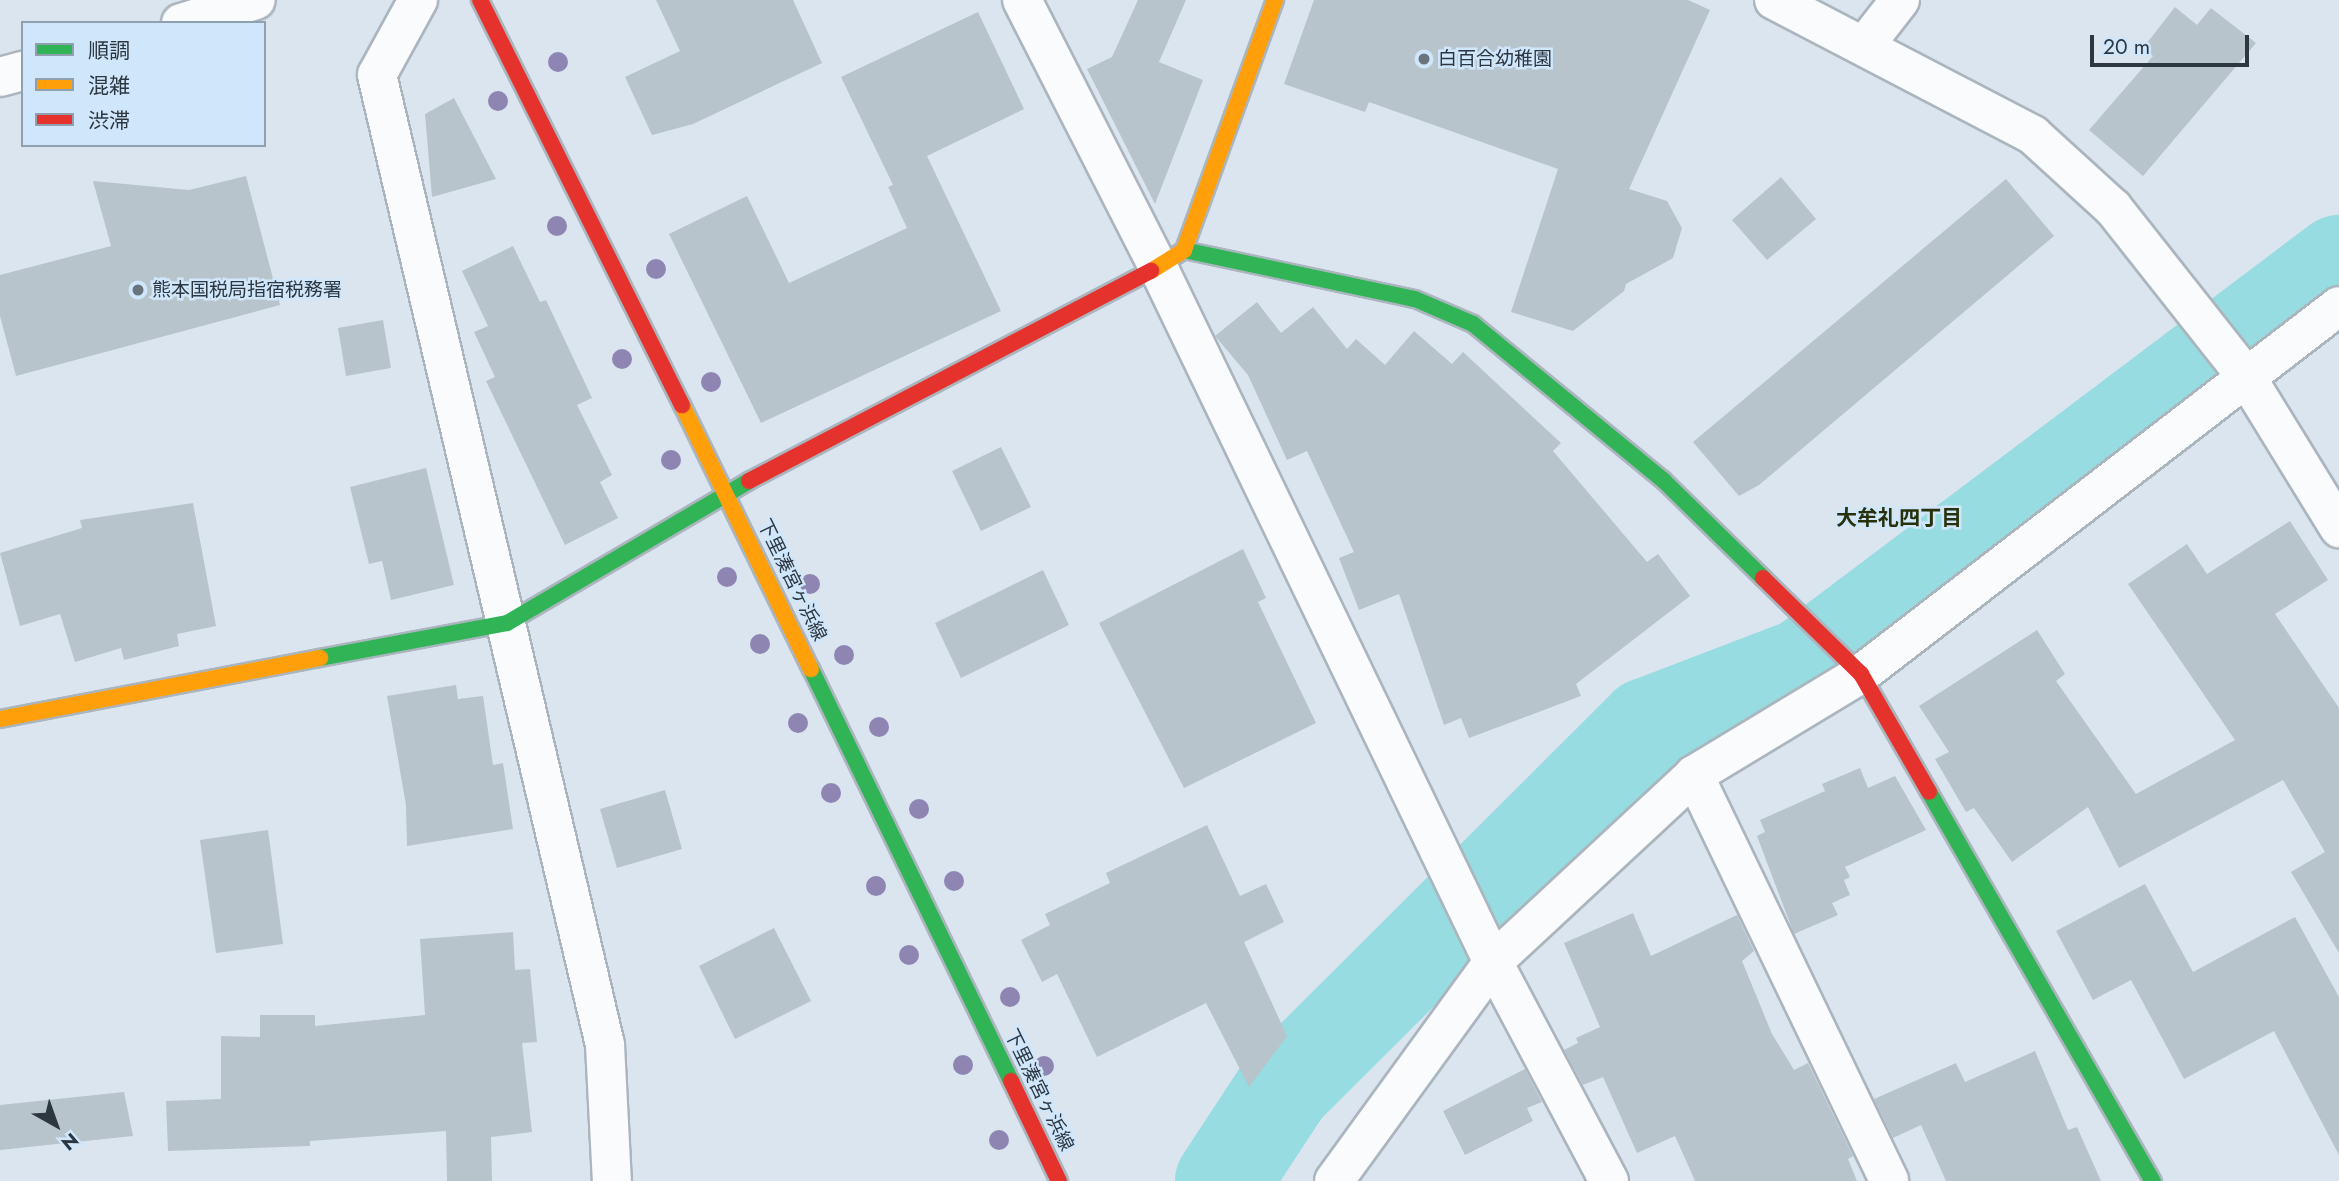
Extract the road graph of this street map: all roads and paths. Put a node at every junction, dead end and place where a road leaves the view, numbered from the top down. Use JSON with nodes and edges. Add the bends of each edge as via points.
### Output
{"nodes":[{"id":1,"x":256,"y":0,"type":"edge"},
{"id":2,"x":418,"y":0,"type":"edge"},
{"id":3,"x":480,"y":0,"type":"edge"},
{"id":4,"x":1022,"y":0,"type":"edge"},
{"id":5,"x":1275,"y":0,"type":"edge"},
{"id":6,"x":1774,"y":0,"type":"edge"},
{"id":7,"x":1900,"y":0,"type":"edge"},
{"id":8,"x":188,"y":21,"type":"edge"},
{"id":9,"x":1865,"y":45,"type":"junction"},
{"id":10,"x":21,"y":72,"type":"edge"},
{"id":11,"x":0,"y":77,"type":"edge"},
{"id":12,"x":1171,"y":259,"type":"junction"},
{"id":13,"x":2339,"y":306,"type":"edge"},
{"id":14,"x":2232,"y":358,"type":"junction"},
{"id":15,"x":726,"y":493,"type":"junction"},
{"id":16,"x":2339,"y":528,"type":"edge"},
{"id":17,"x":507,"y":623,"type":"junction"},
{"id":18,"x":1851,"y":664,"type":"junction"},
{"id":19,"x":0,"y":719,"type":"edge"},
{"id":20,"x":1694,"y":775,"type":"junction"},
{"id":21,"x":1493,"y":962,"type":"junction"},
{"id":22,"x":612,"y":1181,"type":"edge"},
{"id":23,"x":1059,"y":1181,"type":"edge"},
{"id":24,"x":1334,"y":1181,"type":"edge"},
{"id":25,"x":1609,"y":1181,"type":"edge"},
{"id":26,"x":1889,"y":1181,"type":"edge"},
{"id":27,"x":2153,"y":1181,"type":"edge"}],
"edges":[{"from":1,"to":8,"type":"street"},
{"from":2,"to":17,"type":"street","via":[[377,75]]},
{"from":3,"to":15,"type":"street","name":"下里湊宮ヶ浜線"},
{"from":4,"to":12,"type":"street"},
{"from":5,"to":12,"type":"street"},
{"from":6,"to":9,"type":"street"},
{"from":7,"to":9,"type":"street"},
{"from":9,"to":14,"type":"street","via":[[2033,135],[2113,208]]},
{"from":10,"to":11,"type":"street"},
{"from":12,"to":15,"type":"street"},
{"from":12,"to":18,"type":"street","via":[[1415,299],[1473,324],[1663,480]]},
{"from":12,"to":21,"type":"street"},
{"from":13,"to":14,"type":"street"},
{"from":14,"to":16,"type":"street"},
{"from":14,"to":18,"type":"street"},
{"from":15,"to":17,"type":"street"},
{"from":15,"to":23,"type":"street","name":"下里湊宮ヶ浜線"},
{"from":17,"to":19,"type":"street"},
{"from":17,"to":22,"type":"street","via":[[605,1045]]},
{"from":18,"to":20,"type":"street"},
{"from":18,"to":27,"type":"street"},
{"from":20,"to":21,"type":"street"},
{"from":20,"to":26,"type":"street"},
{"from":21,"to":24,"type":"street"},
{"from":21,"to":25,"type":"street"}]}
